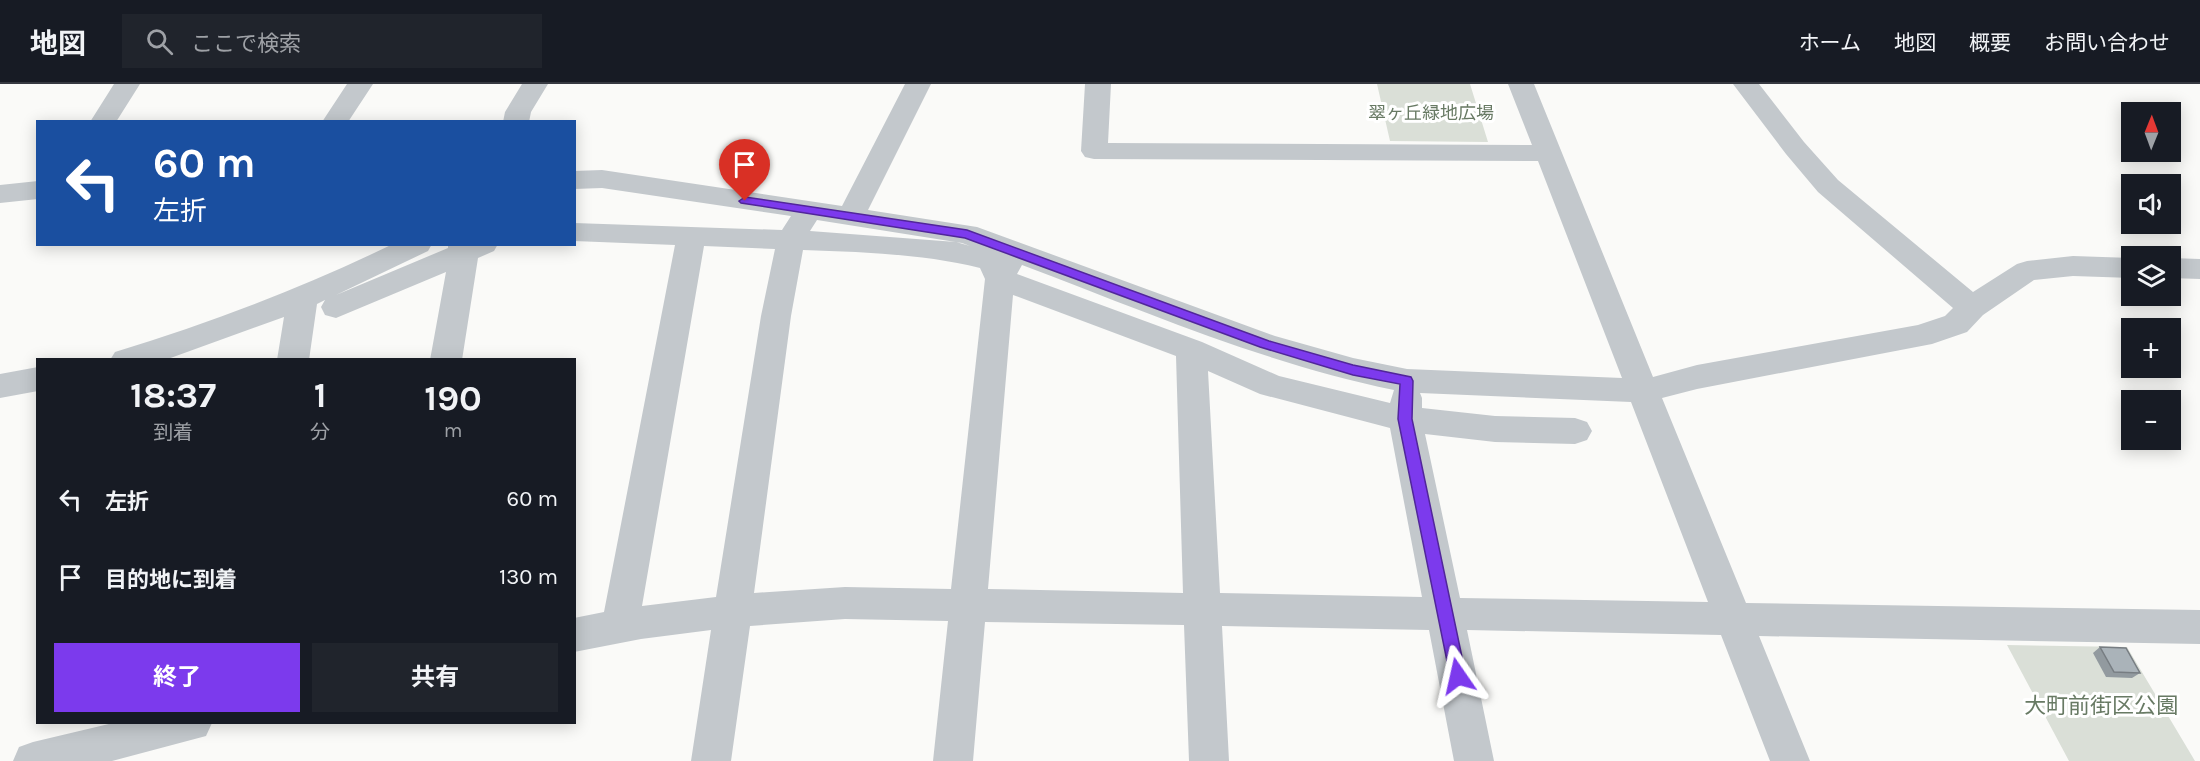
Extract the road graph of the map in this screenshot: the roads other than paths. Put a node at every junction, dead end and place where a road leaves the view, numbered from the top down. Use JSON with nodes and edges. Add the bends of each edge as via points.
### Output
{"nodes":[{"id":1,"x":127,"y":84,"type":"edge"},
{"id":2,"x":360,"y":84,"type":"edge"},
{"id":3,"x":535,"y":84,"type":"edge"},
{"id":4,"x":918,"y":84,"type":"edge"},
{"id":5,"x":1098,"y":84,"type":"edge"},
{"id":6,"x":1521,"y":84,"type":"edge"},
{"id":7,"x":1746,"y":84,"type":"edge"},
{"id":8,"x":104,"y":120,"type":"edge"},
{"id":9,"x":335,"y":120,"type":"edge"},
{"id":10,"x":516,"y":120,"type":"edge"},
{"id":11,"x":1549,"y":153,"type":"junction"},
{"id":12,"x":576,"y":180,"type":"edge"},
{"id":13,"x":36,"y":190,"type":"edge"},
{"id":14,"x":0,"y":194,"type":"edge"},
{"id":15,"x":810,"y":210,"type":"junction"},
{"id":16,"x":851,"y":216,"type":"junction"},
{"id":17,"x":576,"y":232,"type":"edge"},
{"id":18,"x":691,"y":238,"type":"junction"},
{"id":19,"x":791,"y":240,"type":"junction"},
{"id":20,"x":415,"y":246,"type":"edge"},
{"id":21,"x":470,"y":247,"type":"edge"},
{"id":22,"x":1007,"y":265,"type":"junction"},
{"id":23,"x":2121,"y":268,"type":"edge"},
{"id":24,"x":2181,"y":268,"type":"edge"},
{"id":25,"x":2200,"y":269,"type":"edge"},
{"id":26,"x":1972,"y":307,"type":"junction"},
{"id":27,"x":301,"y":311,"type":"junction"},
{"id":28,"x":1191,"y":350,"type":"junction"},
{"id":29,"x":137,"y":358,"type":"edge"},
{"id":30,"x":293,"y":358,"type":"edge"},
{"id":31,"x":446,"y":358,"type":"edge"},
{"id":32,"x":36,"y":379,"type":"edge"},
{"id":33,"x":1407,"y":381,"type":"junction"},
{"id":34,"x":0,"y":386,"type":"edge"},
{"id":35,"x":1645,"y":392,"type":"junction"},
{"id":36,"x":1405,"y":419,"type":"junction"},
{"id":37,"x":1575,"y":431,"type":"dead end"},
{"id":38,"x":968,"y":605,"type":"junction"},
{"id":39,"x":1200,"y":609,"type":"junction"},
{"id":40,"x":734,"y":611,"type":"junction"},
{"id":41,"x":1445,"y":613,"type":"junction"},
{"id":42,"x":1732,"y":618,"type":"junction"},
{"id":43,"x":620,"y":625,"type":"junction"},
{"id":44,"x":2200,"y":627,"type":"edge"},
{"id":45,"x":576,"y":635,"type":"edge"},
{"id":46,"x":188,"y":724,"type":"edge"},
{"id":47,"x":40,"y":760,"type":"edge"},
{"id":48,"x":711,"y":761,"type":"edge"},
{"id":49,"x":953,"y":761,"type":"edge"},
{"id":50,"x":1209,"y":761,"type":"edge"},
{"id":51,"x":1474,"y":761,"type":"edge"},
{"id":52,"x":1790,"y":761,"type":"edge"}],
"edges":[{"from":1,"to":8,"type":"street"},
{"from":2,"to":9,"type":"street"},
{"from":3,"to":10,"type":"street"},
{"from":4,"to":16,"type":"street"},
{"from":5,"to":11,"type":"street","via":[[1094,151]]},
{"from":6,"to":11,"type":"street"},
{"from":7,"to":26,"type":"street","via":[[1828,186]]},
{"from":11,"to":35,"type":"street"},
{"from":12,"to":15,"type":"street","via":[[602,179]]},
{"from":13,"to":14,"type":"street"},
{"from":15,"to":16,"type":"street"},
{"from":15,"to":19,"type":"street"},
{"from":16,"to":22,"type":"street","via":[[967,234]]},
{"from":17,"to":18,"type":"street"},
{"from":18,"to":19,"type":"street"},
{"from":18,"to":43,"type":"street"},
{"from":19,"to":22,"type":"street","via":[[956,252]]},
{"from":19,"to":40,"type":"street","via":[[776,316]]},
{"from":20,"to":27,"type":"street"},
{"from":21,"to":27,"type":"street"},
{"from":21,"to":31,"type":"street"},
{"from":22,"to":28,"type":"street"},
{"from":22,"to":33,"type":"street","via":[[1353,370]]},
{"from":22,"to":38,"type":"street"},
{"from":23,"to":26,"type":"street","via":[[2073,266],[2027,271]]},
{"from":24,"to":25,"type":"street"},
{"from":26,"to":35,"type":"street","via":[[1956,324],[1921,336],[1697,377]]},
{"from":27,"to":29,"type":"street"},
{"from":27,"to":30,"type":"street"},
{"from":28,"to":36,"type":"street","via":[[1271,386]]},
{"from":28,"to":39,"type":"street"},
{"from":32,"to":34,"type":"street"},
{"from":33,"to":35,"type":"street"},
{"from":33,"to":36,"type":"street"},
{"from":35,"to":42,"type":"street"},
{"from":36,"to":37,"type":"street","via":[[1495,429]]},
{"from":36,"to":41,"type":"street"},
{"from":38,"to":39,"type":"street"},
{"from":38,"to":40,"type":"street","via":[[845,603]]},
{"from":38,"to":49,"type":"street"},
{"from":39,"to":41,"type":"street"},
{"from":39,"to":50,"type":"street"},
{"from":40,"to":43,"type":"street"},
{"from":40,"to":48,"type":"street"},
{"from":41,"to":42,"type":"street"},
{"from":41,"to":51,"type":"street"},
{"from":42,"to":44,"type":"street"},
{"from":42,"to":52,"type":"street"},
{"from":43,"to":45,"type":"street"},
{"from":46,"to":47,"type":"street"}]}
